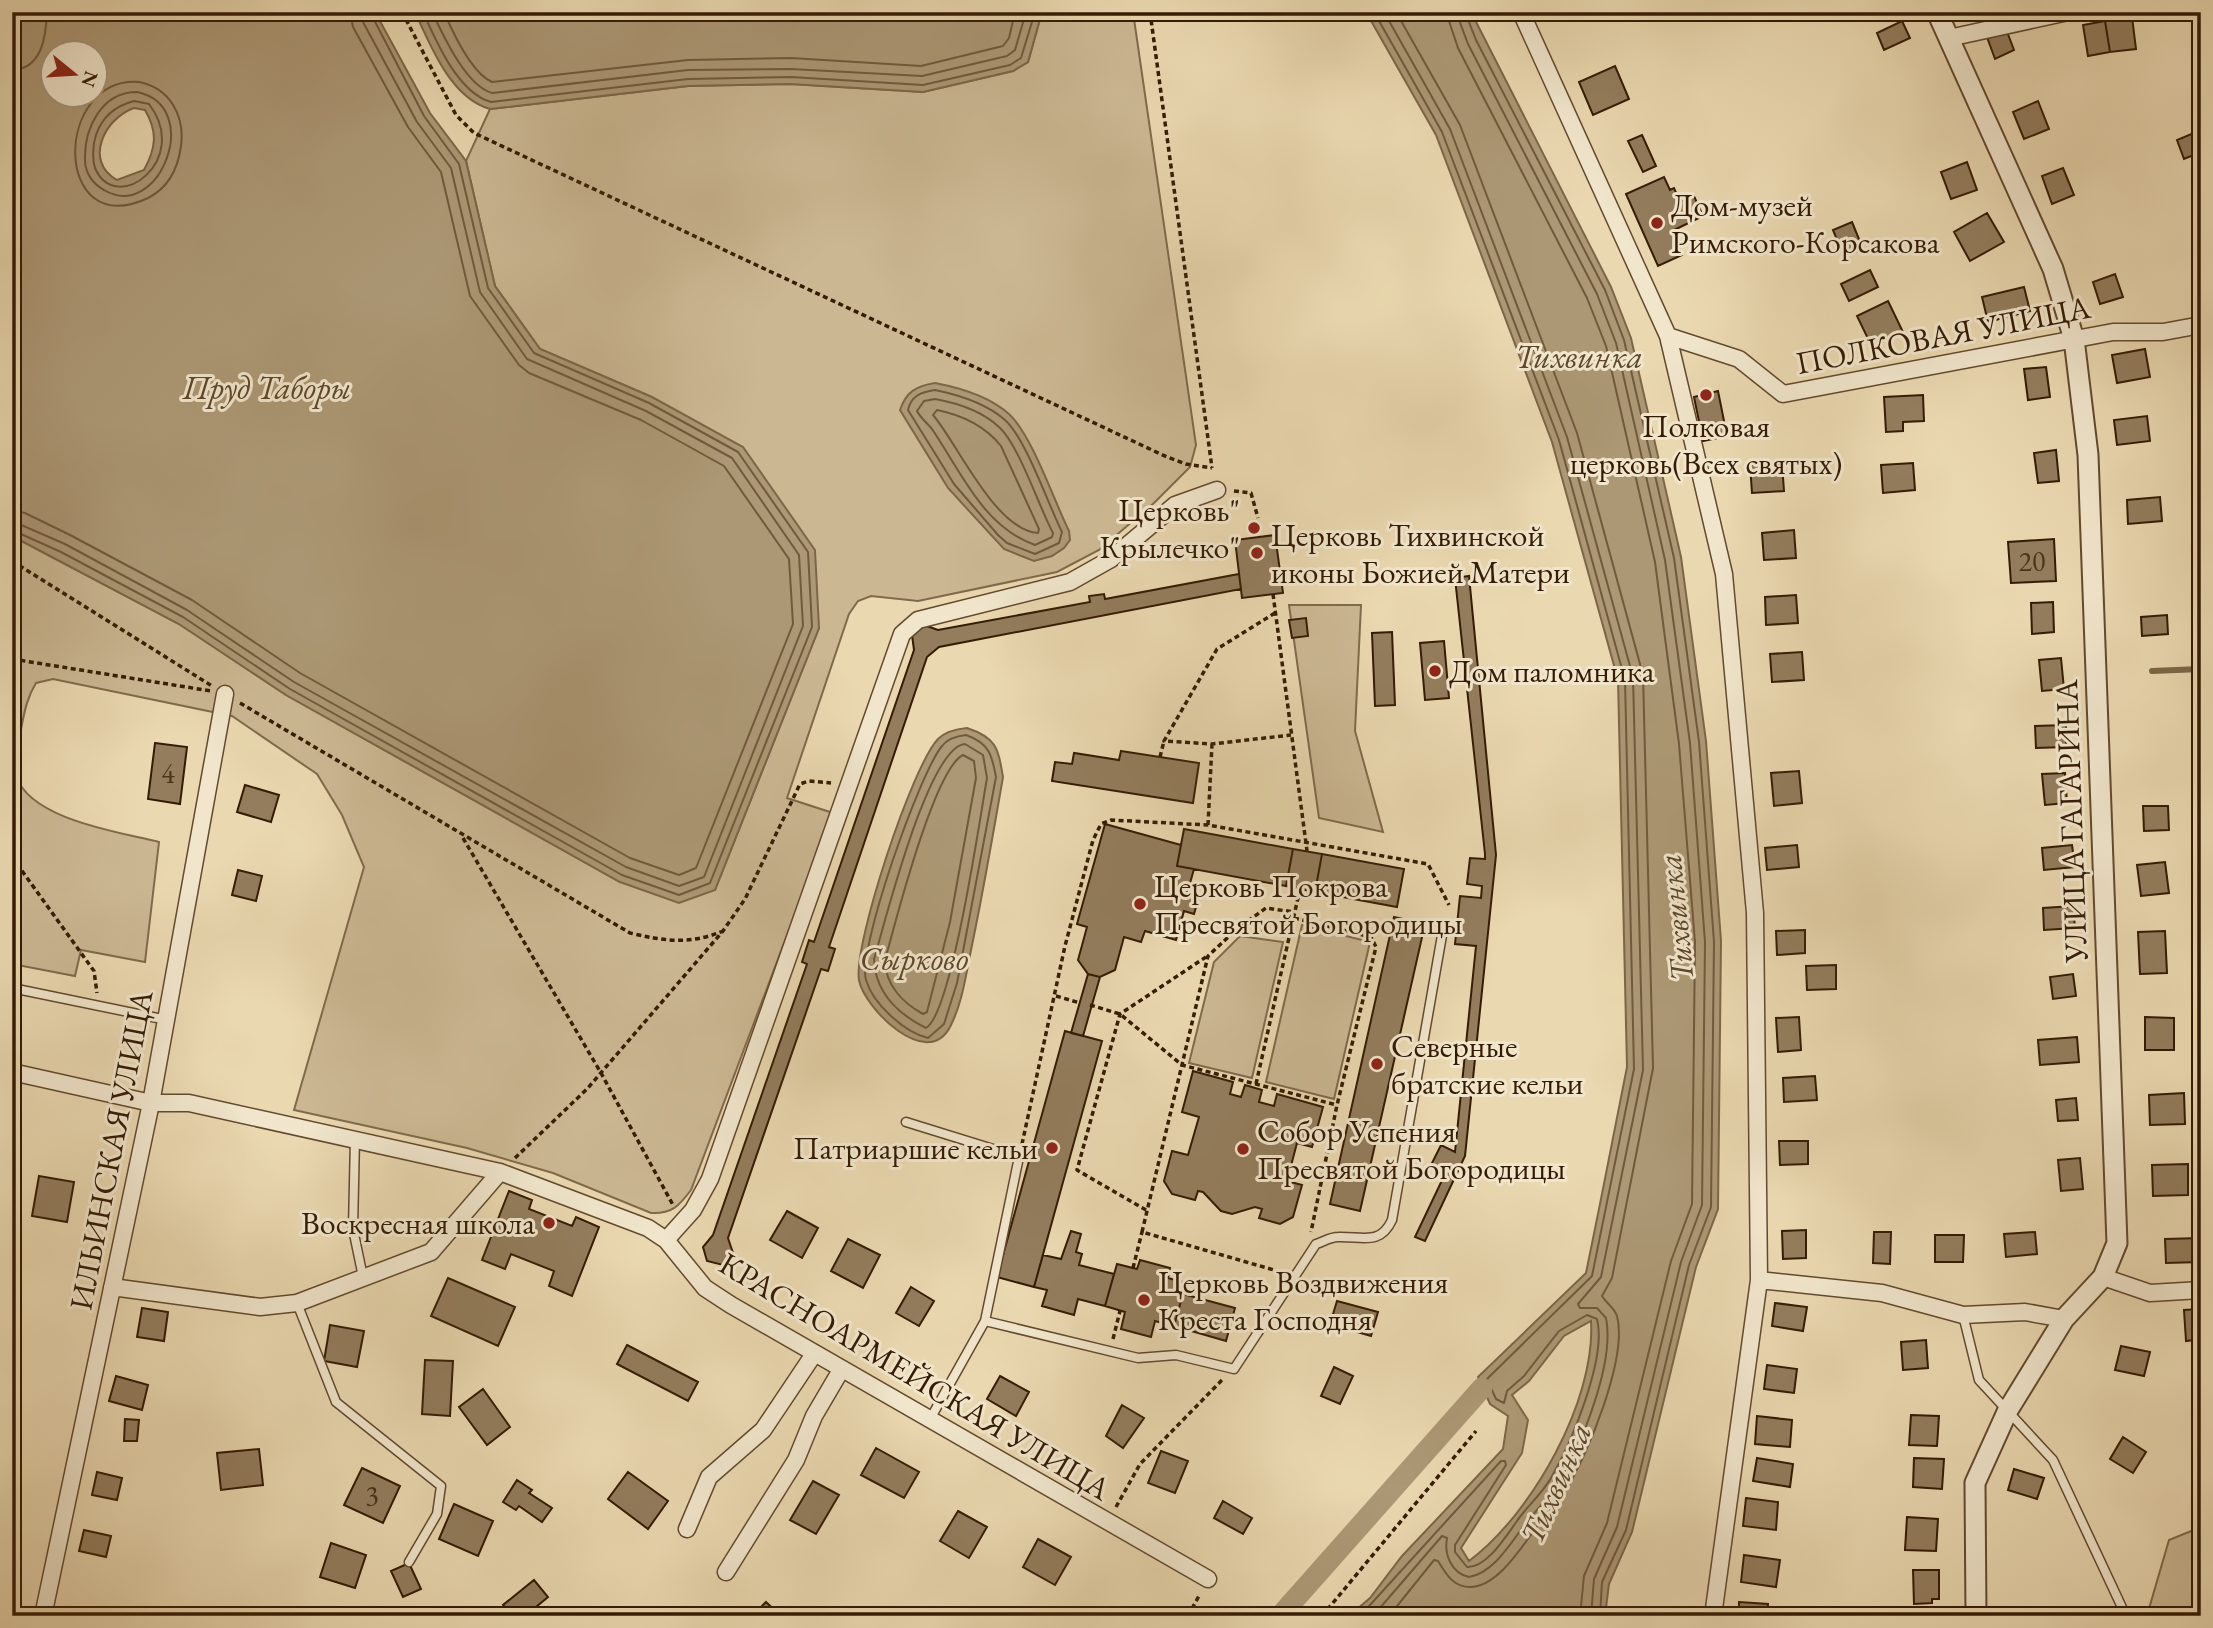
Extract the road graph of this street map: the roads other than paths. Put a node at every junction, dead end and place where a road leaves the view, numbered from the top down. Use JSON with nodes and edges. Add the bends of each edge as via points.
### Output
{"nodes":[{"id":1,"x":1521,"y":12,"type":"edge"},
{"id":2,"x":1937,"y":12,"type":"edge"},
{"id":3,"x":2068,"y":12,"type":"edge"},
{"id":4,"x":1949,"y":38,"type":"junction"},
{"id":5,"x":2201,"y":325,"type":"edge"},
{"id":6,"x":1668,"y":336,"type":"junction"},
{"id":7,"x":2074,"y":339,"type":"junction"},
{"id":8,"x":1217,"y":490,"type":"road end"},
{"id":9,"x":225,"y":694,"type":"road end"},
{"id":10,"x":1444,"y":924,"type":"dead end"},
{"id":11,"x":12,"y":988,"type":"edge"},
{"id":12,"x":167,"y":1020,"type":"junction"},
{"id":13,"x":12,"y":1072,"type":"edge"},
{"id":14,"x":151,"y":1103,"type":"junction"},
{"id":15,"x":906,"y":1122,"type":"dead end"},
{"id":16,"x":355,"y":1138,"type":"junction"},
{"id":17,"x":500,"y":1172,"type":"junction"},
{"id":18,"x":666,"y":1240,"type":"junction"},
{"id":19,"x":2103,"y":1277,"type":"junction"},
{"id":20,"x":363,"y":1278,"type":"junction"},
{"id":21,"x":1759,"y":1280,"type":"junction"},
{"id":22,"x":112,"y":1287,"type":"junction"},
{"id":23,"x":2201,"y":1290,"type":"edge"},
{"id":24,"x":298,"y":1303,"type":"junction"},
{"id":25,"x":1963,"y":1315,"type":"junction"},
{"id":26,"x":2064,"y":1319,"type":"junction"},
{"id":27,"x":985,"y":1321,"type":"junction"},
{"id":28,"x":814,"y":1353,"type":"junction"},
{"id":29,"x":841,"y":1370,"type":"junction"},
{"id":30,"x":2008,"y":1410,"type":"junction"},
{"id":31,"x":929,"y":1421,"type":"junction"},
{"id":32,"x":687,"y":1529,"type":"dead end"},
{"id":33,"x":409,"y":1562,"type":"dead end"},
{"id":34,"x":726,"y":1572,"type":"dead end"},
{"id":35,"x":1208,"y":1579,"type":"dead end"},
{"id":36,"x":43,"y":1616,"type":"edge"},
{"id":37,"x":1713,"y":1616,"type":"edge"},
{"id":38,"x":1976,"y":1616,"type":"edge"},
{"id":39,"x":2126,"y":1616,"type":"edge"}],
"edges":[{"from":1,"to":6,"type":"street"},
{"from":2,"to":4,"type":"street","name":"УЛИЦА ГАГАРИНА"},
{"from":3,"to":4,"type":"street"},
{"from":4,"to":7,"type":"street","name":"УЛИЦА ГАГАРИНА","via":[[2053,269]]},
{"from":5,"to":7,"type":"street","name":"ПОЛКОВАЯ УЛИЦА"},
{"from":6,"to":7,"type":"street","name":"ПОЛКОВАЯ УЛИЦА","via":[[1739,359],[1783,394]]},
{"from":6,"to":21,"type":"street","via":[[1724,574],[1755,913]]},
{"from":7,"to":19,"type":"street","name":"УЛИЦА ГАГАРИНА","via":[[2088,455],[2117,1243]]},
{"from":8,"to":18,"type":"street","via":[[1175,505],[1111,559],[1070,582],[918,620],[902,634],[710,1179],[693,1210]]},
{"from":9,"to":12,"type":"street","name":"ИЛЬИНСКАЯ УЛИЦА"},
{"from":10,"to":27,"type":"lane","via":[[1386,1233],[1375,1239],[1335,1237],[1316,1244],[1234,1369],[1176,1355],[1138,1358]]},
{"from":11,"to":12,"type":"lane"},
{"from":12,"to":14,"type":"street","name":"ИЛЬИНСКАЯ УЛИЦА"},
{"from":13,"to":14,"type":"street","name":"КРАСНОАРМЕЙСКАЯ УЛИЦА"},
{"from":14,"to":16,"type":"street","name":"КРАСНОАРМЕЙСКАЯ УЛИЦА","via":[[189,1103]]},
{"from":14,"to":22,"type":"street","name":"ИЛЬИНСКАЯ УЛИЦА"},
{"from":15,"to":27,"type":"lane","via":[[1019,1157]]},
{"from":16,"to":17,"type":"street","name":"КРАСНОАРМЕЙСКАЯ УЛИЦА"},
{"from":16,"to":20,"type":"lane","via":[[353,1229]]},
{"from":17,"to":18,"type":"street","name":"КРАСНОАРМЕЙСКАЯ УЛИЦА","via":[[627,1218]]},
{"from":17,"to":20,"type":"street","via":[[431,1252]]},
{"from":18,"to":28,"type":"street","name":"КРАСНОАРМЕЙСКАЯ УЛИЦА","via":[[705,1289]]},
{"from":19,"to":23,"type":"street","via":[[2150,1293]]},
{"from":19,"to":26,"type":"street","name":"УЛИЦА ГАГАРИНА"},
{"from":20,"to":24,"type":"street"},
{"from":21,"to":25,"type":"street","via":[[1882,1293]]},
{"from":21,"to":37,"type":"street"},
{"from":22,"to":24,"type":"street","via":[[260,1307]]},
{"from":22,"to":36,"type":"street","name":"ИЛЬИНСКАЯ УЛИЦА"},
{"from":24,"to":33,"type":"lane","via":[[336,1402],[441,1486],[437,1514]]},
{"from":25,"to":26,"type":"street","via":[[2025,1312]]},
{"from":25,"to":30,"type":"lane","via":[[1979,1380]]},
{"from":26,"to":30,"type":"street","name":"УЛИЦА ГАГАРИНА"},
{"from":27,"to":31,"type":"lane"},
{"from":28,"to":29,"type":"street","name":"КРАСНОАРМЕЙСКАЯ УЛИЦА"},
{"from":28,"to":32,"type":"street","via":[[763,1430],[709,1477]]},
{"from":29,"to":31,"type":"street","name":"КРАСНОАРМЕЙСКАЯ УЛИЦА"},
{"from":29,"to":34,"type":"street","via":[[814,1416],[796,1460]]},
{"from":30,"to":38,"type":"street","name":"УЛИЦА ГАГАРИНА","via":[[1975,1483]]},
{"from":30,"to":39,"type":"lane","via":[[2053,1460]]},
{"from":31,"to":35,"type":"street","name":"КРАСНОАРМЕЙСКАЯ УЛИЦА"}]}
